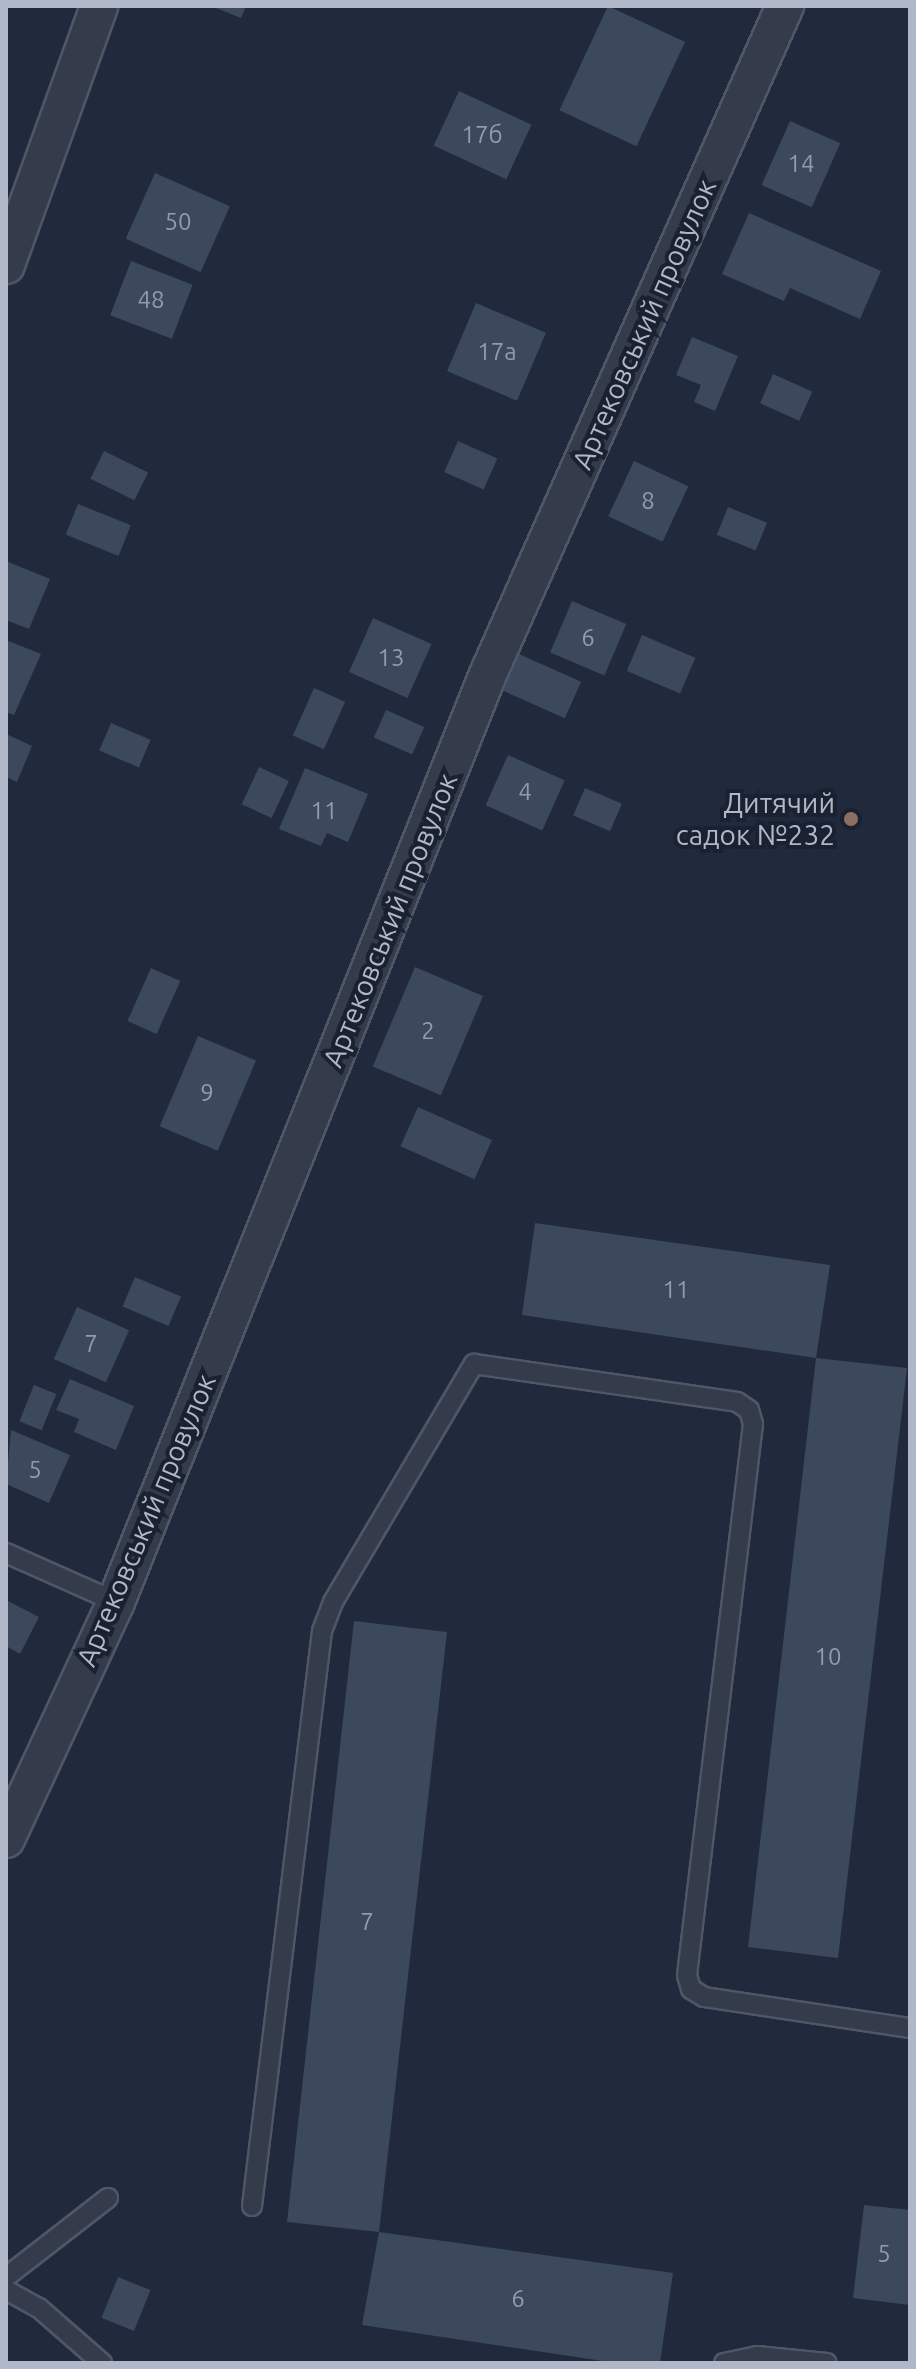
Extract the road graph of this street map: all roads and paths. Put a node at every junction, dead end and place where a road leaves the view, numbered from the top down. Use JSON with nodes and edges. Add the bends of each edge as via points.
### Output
{"nodes":[{"id":1,"x":99,"y":6,"type":"edge"},
{"id":2,"x":785,"y":6,"type":"edge"},
{"id":3,"x":6,"y":265,"type":"edge"},
{"id":4,"x":6,"y":1553,"type":"edge"},
{"id":5,"x":116,"y":1602,"type":"junction"},
{"id":6,"x":6,"y":1839,"type":"edge"},
{"id":7,"x":910,"y":2028,"type":"edge"},
{"id":8,"x":108,"y":2198,"type":"dead end"},
{"id":9,"x":252,"y":2206,"type":"dead end"},
{"id":10,"x":6,"y":2277,"type":"edge"},
{"id":11,"x":6,"y":2290,"type":"edge"},
{"id":12,"x":102,"y":2363,"type":"edge"},
{"id":13,"x":724,"y":2363,"type":"edge"},
{"id":14,"x":827,"y":2363,"type":"edge"}],
"edges":[{"from":1,"to":3,"type":"street"},
{"from":2,"to":5,"type":"street","name":"Артековський провулок","via":[[489,672]]},
{"from":4,"to":5,"type":"lane"},
{"from":5,"to":6,"type":"street","name":"Артековський провулок"},
{"from":7,"to":9,"type":"lane","via":[[704,1997],[691,1989],[687,1975],[753,1424],[749,1410],[737,1402],[474,1364],[333,1602],[322,1631]]},
{"from":8,"to":10,"type":"lane"},
{"from":11,"to":12,"type":"lane","via":[[39,2308]]},
{"from":13,"to":14,"type":"lane","via":[[757,2356]]}]}
